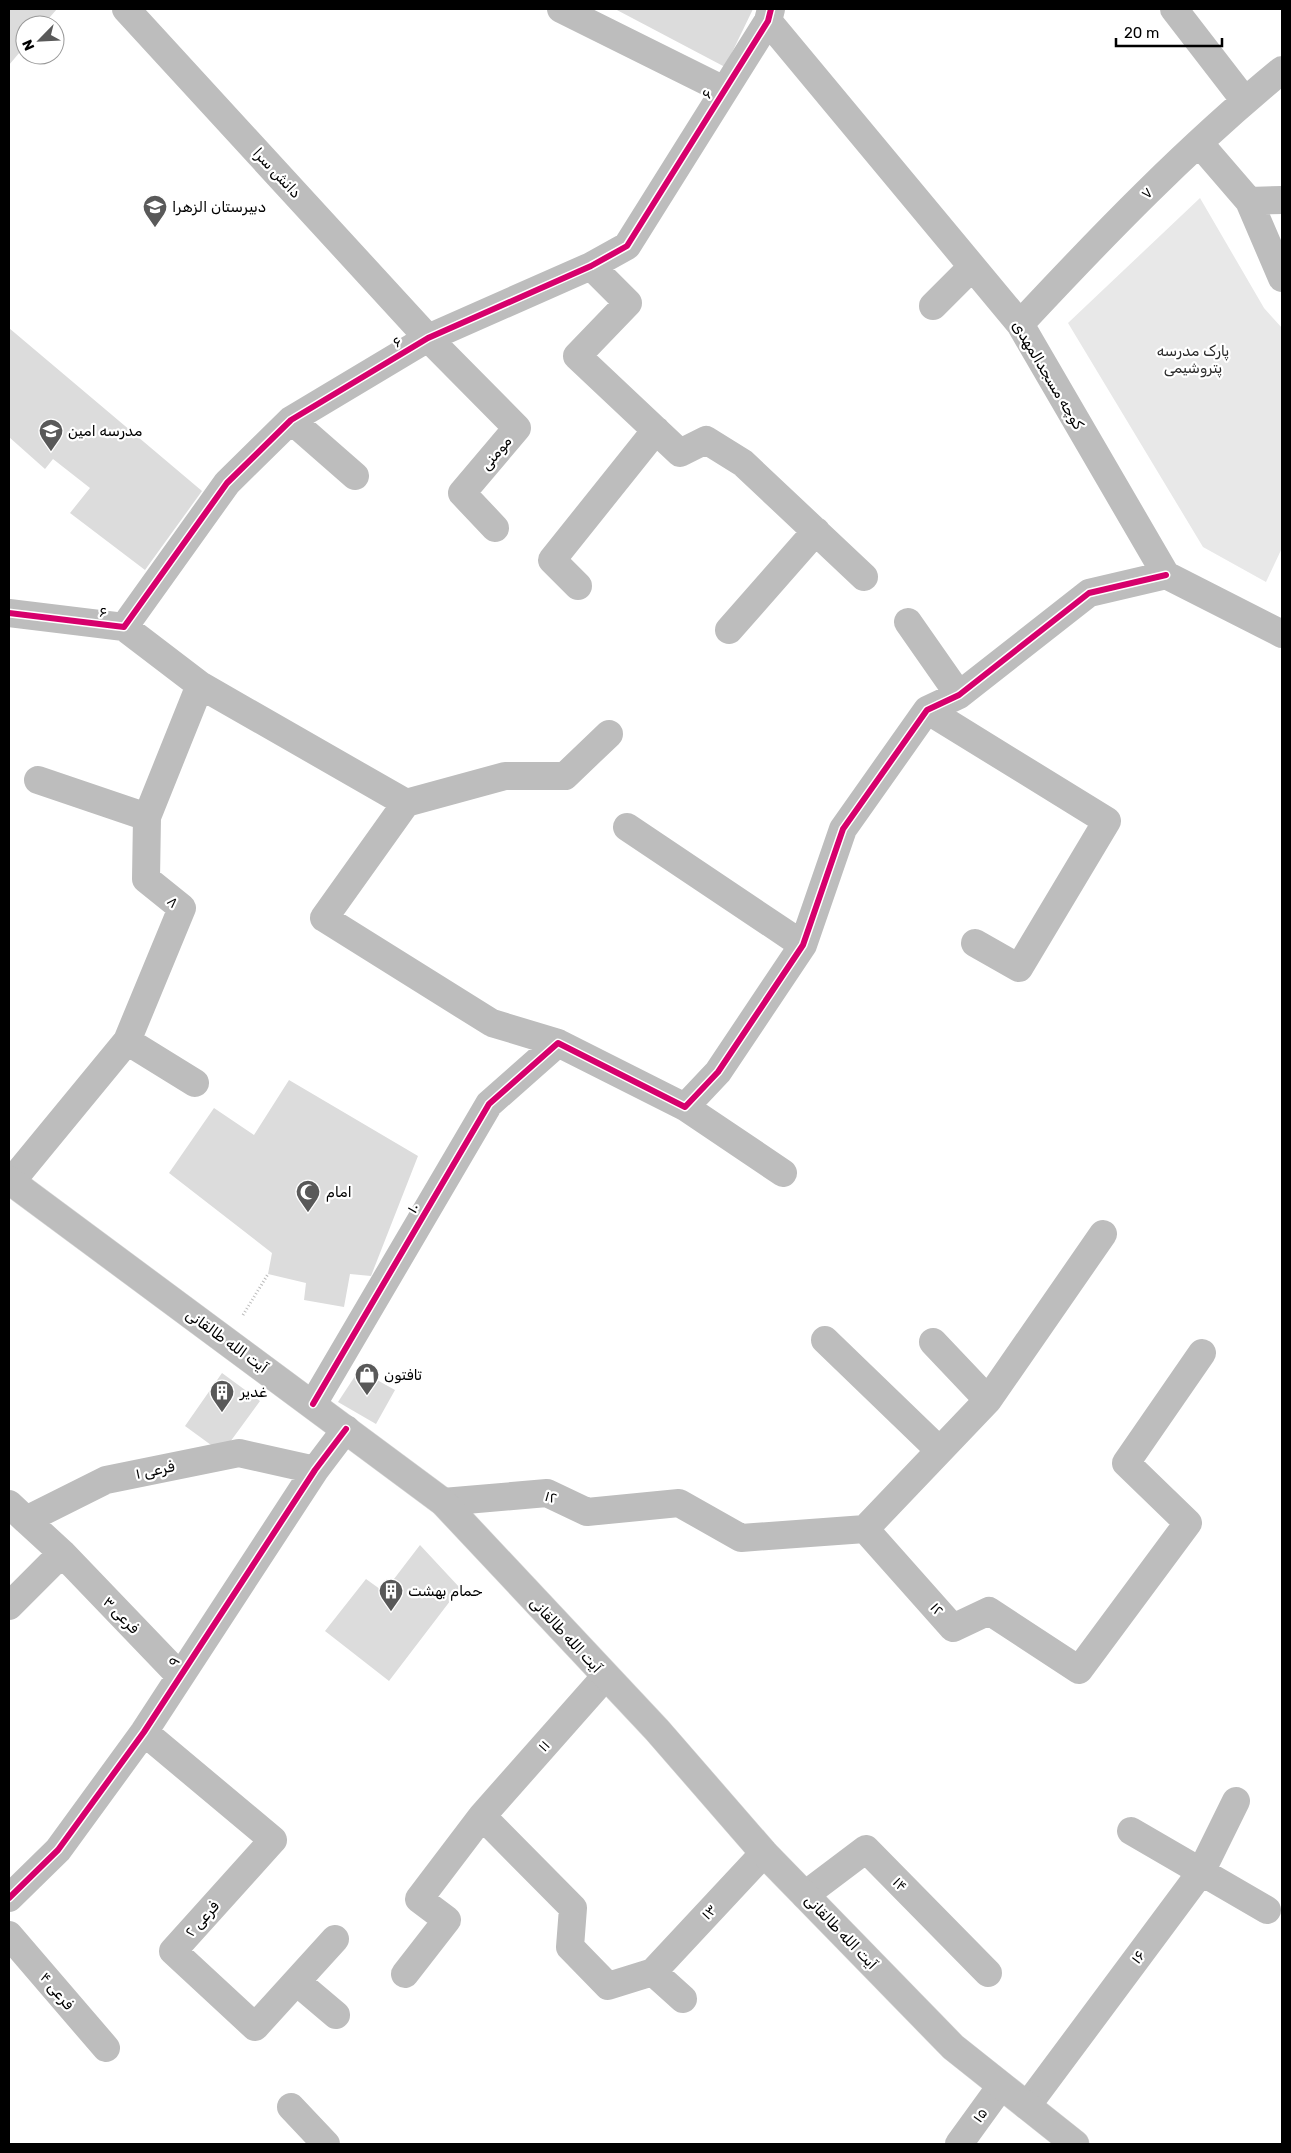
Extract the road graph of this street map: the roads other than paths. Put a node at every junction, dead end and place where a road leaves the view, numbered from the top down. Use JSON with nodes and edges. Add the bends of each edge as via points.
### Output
{"nodes":[{"id":1,"x":126,"y":9,"type":"edge"},
{"id":2,"x":561,"y":9,"type":"edge"},
{"id":3,"x":1174,"y":9,"type":"edge"},
{"id":4,"x":763,"y":15,"type":"edge"},
{"id":5,"x":1282,"y":70,"type":"edge"},
{"id":6,"x":724,"y":90,"type":"junction"},
{"id":7,"x":1245,"y":101,"type":"junction"},
{"id":8,"x":1199,"y":143,"type":"junction"},
{"id":9,"x":1282,"y":200,"type":"edge"},
{"id":10,"x":1249,"y":201,"type":"junction"},
{"id":11,"x":591,"y":266,"type":"junction"},
{"id":12,"x":972,"y":266,"type":"junction"},
{"id":13,"x":1282,"y":278,"type":"edge"},
{"id":14,"x":933,"y":306,"type":"dead end"},
{"id":15,"x":1020,"y":324,"type":"junction"},
{"id":16,"x":428,"y":338,"type":"junction"},
{"id":17,"x":291,"y":420,"type":"junction"},
{"id":18,"x":656,"y":430,"type":"junction"},
{"id":19,"x":355,"y":476,"type":"dead end"},
{"id":20,"x":495,"y":528,"type":"dead end"},
{"id":21,"x":816,"y":531,"type":"junction"},
{"id":22,"x":1166,"y":575,"type":"junction"},
{"id":23,"x":864,"y":578,"type":"dead end"},
{"id":24,"x":578,"y":586,"type":"dead end"},
{"id":25,"x":9,"y":613,"type":"edge"},
{"id":26,"x":908,"y":622,"type":"dead end"},
{"id":27,"x":124,"y":627,"type":"junction"},
{"id":28,"x":729,"y":630,"type":"dead end"},
{"id":29,"x":1282,"y":634,"type":"edge"},
{"id":30,"x":200,"y":685,"type":"junction"},
{"id":31,"x":959,"y":694,"type":"junction"},
{"id":32,"x":927,"y":710,"type":"junction"},
{"id":33,"x":609,"y":734,"type":"dead end"},
{"id":34,"x":38,"y":780,"type":"dead end"},
{"id":35,"x":406,"y":804,"type":"junction"},
{"id":36,"x":147,"y":817,"type":"junction"},
{"id":37,"x":627,"y":827,"type":"dead end"},
{"id":38,"x":976,"y":943,"type":"dead end"},
{"id":39,"x":803,"y":945,"type":"junction"},
{"id":40,"x":127,"y":1041,"type":"junction"},
{"id":41,"x":558,"y":1043,"type":"junction"},
{"id":42,"x":194,"y":1083,"type":"dead end"},
{"id":43,"x":685,"y":1107,"type":"junction"},
{"id":44,"x":783,"y":1173,"type":"dead end"},
{"id":45,"x":10,"y":1181,"type":"edge"},
{"id":46,"x":1103,"y":1234,"type":"dead end"},
{"id":47,"x":825,"y":1340,"type":"dead end"},
{"id":48,"x":933,"y":1342,"type":"dead end"},
{"id":49,"x":1202,"y":1353,"type":"dead end"},
{"id":50,"x":988,"y":1400,"type":"junction"},
{"id":51,"x":313,"y":1404,"type":"junction"},
{"id":52,"x":346,"y":1429,"type":"junction"},
{"id":53,"x":939,"y":1450,"type":"junction"},
{"id":54,"x":315,"y":1470,"type":"junction"},
{"id":55,"x":443,"y":1502,"type":"junction"},
{"id":56,"x":17,"y":1512,"type":"edge"},
{"id":57,"x":865,"y":1529,"type":"junction"},
{"id":58,"x":62,"y":1554,"type":"junction"},
{"id":59,"x":9,"y":1606,"type":"edge"},
{"id":60,"x":180,"y":1676,"type":"junction"},
{"id":61,"x":605,"y":1677,"type":"junction"},
{"id":62,"x":144,"y":1732,"type":"junction"},
{"id":63,"x":1236,"y":1802,"type":"dead end"},
{"id":64,"x":482,"y":1816,"type":"junction"},
{"id":65,"x":1130,"y":1831,"type":"dead end"},
{"id":66,"x":764,"y":1853,"type":"junction"},
{"id":67,"x":1201,"y":1872,"type":"junction"},
{"id":68,"x":805,"y":1895,"type":"junction"},
{"id":69,"x":9,"y":1898,"type":"edge"},
{"id":70,"x":1267,"y":1910,"type":"dead end"},
{"id":71,"x":9,"y":1934,"type":"edge"},
{"id":72,"x":335,"y":1939,"type":"dead end"},
{"id":73,"x":653,"y":1972,"type":"junction"},
{"id":74,"x":988,"y":1973,"type":"dead end"},
{"id":75,"x":405,"y":1974,"type":"dead end"},
{"id":76,"x":297,"y":1982,"type":"junction"},
{"id":77,"x":683,"y":1999,"type":"dead end"},
{"id":78,"x":336,"y":2016,"type":"dead end"},
{"id":79,"x":106,"y":2048,"type":"dead end"},
{"id":80,"x":1001,"y":2086,"type":"junction"},
{"id":81,"x":1027,"y":2106,"type":"junction"},
{"id":82,"x":291,"y":2107,"type":"dead end"},
{"id":83,"x":326,"y":2144,"type":"edge"},
{"id":84,"x":959,"y":2144,"type":"edge"},
{"id":85,"x":1075,"y":2144,"type":"edge"}],
"edges":[{"from":1,"to":16,"type":"street","name":"دانش سرا"},
{"from":2,"to":6,"type":"street"},
{"from":3,"to":7,"type":"street"},
{"from":4,"to":6,"type":"street","name":"۶"},
{"from":4,"to":12,"type":"street","name":"کوچه مسجدالمهدی"},
{"from":5,"to":7,"type":"street","name":"۷"},
{"from":6,"to":11,"type":"street","name":"۶","via":[[627,246]]},
{"from":7,"to":8,"type":"street","name":"۷"},
{"from":8,"to":10,"type":"street"},
{"from":8,"to":15,"type":"street","name":"۷","via":[[1088,250]]},
{"from":9,"to":10,"type":"street"},
{"from":10,"to":13,"type":"street"},
{"from":11,"to":16,"type":"street","name":"۶"},
{"from":11,"to":18,"type":"street","via":[[628,303],[577,356]]},
{"from":12,"to":14,"type":"street"},
{"from":12,"to":15,"type":"street","name":"کوچه مسجدالمهدی"},
{"from":15,"to":22,"type":"street","name":"کوچه مسجدالمهدی"},
{"from":16,"to":17,"type":"street","name":"۶"},
{"from":16,"to":20,"type":"street","name":"مومنی","via":[[517,428],[462,493]]},
{"from":17,"to":19,"type":"street"},
{"from":17,"to":27,"type":"street","name":"۶","via":[[227,483]]},
{"from":18,"to":21,"type":"street","via":[[680,453],[706,440],[736,459]]},
{"from":18,"to":24,"type":"street","via":[[552,560]]},
{"from":21,"to":23,"type":"street"},
{"from":21,"to":28,"type":"street"},
{"from":22,"to":29,"type":"street"},
{"from":22,"to":31,"type":"street","via":[[1089,593]]},
{"from":25,"to":27,"type":"street","name":"۶"},
{"from":26,"to":31,"type":"street"},
{"from":27,"to":30,"type":"street"},
{"from":30,"to":35,"type":"street"},
{"from":30,"to":36,"type":"street","name":"۸"},
{"from":31,"to":32,"type":"street"},
{"from":32,"to":38,"type":"street","via":[[1107,820],[1019,968]]},
{"from":32,"to":39,"type":"street","via":[[843,829]]},
{"from":33,"to":35,"type":"street","via":[[565,776],[506,776]]},
{"from":34,"to":36,"type":"street"},
{"from":35,"to":41,"type":"street","via":[[324,918],[492,1022]]},
{"from":36,"to":40,"type":"street","name":"۸","via":[[146,879],[182,908]]},
{"from":37,"to":39,"type":"street"},
{"from":39,"to":43,"type":"street","via":[[718,1072]]},
{"from":40,"to":42,"type":"street"},
{"from":40,"to":45,"type":"street","name":"۸"},
{"from":41,"to":43,"type":"street"},
{"from":41,"to":51,"type":"street","name":"۱۰","via":[[489,1104]]},
{"from":43,"to":44,"type":"street"},
{"from":45,"to":51,"type":"street","name":"آیت الله طالقانی"},
{"from":46,"to":50,"type":"street"},
{"from":47,"to":53,"type":"street"},
{"from":48,"to":50,"type":"street"},
{"from":49,"to":57,"type":"street","name":"۱۲","via":[[1126,1463],[1188,1523],[1079,1670],[989,1611],[953,1628]]},
{"from":50,"to":53,"type":"street"},
{"from":51,"to":52,"type":"street","name":"آیت الله طالقانی"},
{"from":52,"to":54,"type":"street","name":"۹"},
{"from":52,"to":55,"type":"street","name":"آیت الله طالقانی"},
{"from":53,"to":57,"type":"street"},
{"from":54,"to":56,"type":"street","name":"فرعی ۱","via":[[239,1453],[106,1480]]},
{"from":54,"to":60,"type":"street","name":"۹"},
{"from":55,"to":57,"type":"street","name":"۱۲","via":[[547,1493],[587,1512],[679,1503],[741,1538]]},
{"from":55,"to":61,"type":"street","name":"آیت الله طالقانی"},
{"from":56,"to":58,"type":"street","name":"فرعی ۳"},
{"from":58,"to":59,"type":"street"},
{"from":58,"to":60,"type":"street","name":"فرعی ۳"},
{"from":60,"to":62,"type":"street","name":"۹"},
{"from":61,"to":64,"type":"street","name":"۱۱"},
{"from":61,"to":66,"type":"street","name":"آیت الله طالقانی","via":[[657,1730]]},
{"from":62,"to":69,"type":"street","name":"۹","via":[[58,1850]]},
{"from":62,"to":76,"type":"street","name":"فرعی ۲","via":[[273,1840],[173,1951],[256,2027]]},
{"from":63,"to":67,"type":"street","name":"۱۶"},
{"from":64,"to":73,"type":"street","via":[[573,1908],[570,1947],[608,1986]]},
{"from":64,"to":75,"type":"street","name":"۱۱","via":[[419,1899],[447,1920]]},
{"from":65,"to":67,"type":"street"},
{"from":66,"to":68,"type":"street","name":"آیت الله طالقانی"},
{"from":66,"to":73,"type":"street","name":"۱۳"},
{"from":67,"to":70,"type":"street"},
{"from":67,"to":81,"type":"street","name":"۱۶"},
{"from":68,"to":74,"type":"street","name":"۱۴","via":[[866,1849]]},
{"from":68,"to":80,"type":"street","name":"آیت الله طالقانی","via":[[953,2047]]},
{"from":71,"to":79,"type":"street","name":"فرعی ۴"},
{"from":72,"to":76,"type":"street","name":"فرعی ۲"},
{"from":73,"to":77,"type":"street"},
{"from":76,"to":78,"type":"street"},
{"from":80,"to":81,"type":"street","name":"آیت الله طالقانی"},
{"from":80,"to":84,"type":"street","name":"۱۵"},
{"from":81,"to":85,"type":"street","name":"آیت الله طالقانی"},
{"from":82,"to":83,"type":"street"}]}
